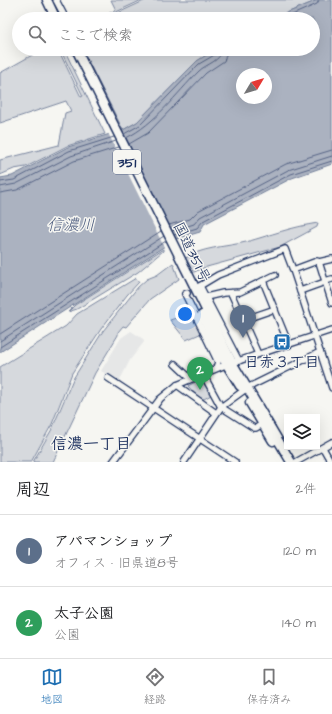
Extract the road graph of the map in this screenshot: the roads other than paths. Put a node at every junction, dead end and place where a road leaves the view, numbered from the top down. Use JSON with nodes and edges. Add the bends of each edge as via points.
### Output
{"nodes":[{"id":1,"x":47,"y":0,"type":"edge"},
{"id":2,"x":52,"y":0,"type":"edge"},
{"id":3,"x":56,"y":0,"type":"edge"},
{"id":4,"x":53,"y":12,"type":"edge"},
{"id":5,"x":58,"y":12,"type":"edge"},
{"id":6,"x":62,"y":12,"type":"edge"},
{"id":7,"x":75,"y":56,"type":"edge"},
{"id":8,"x":79,"y":56,"type":"edge"},
{"id":9,"x":332,"y":259,"type":"edge"},
{"id":10,"x":319,"y":262,"type":"junction"},
{"id":11,"x":293,"y":270,"type":"junction"},
{"id":12,"x":185,"y":274,"type":"junction"},
{"id":13,"x":274,"y":275,"type":"dead end"},
{"id":14,"x":332,"y":279,"type":"edge"},
{"id":15,"x":263,"y":281,"type":"junction"},
{"id":16,"x":325,"y":282,"type":"junction"},
{"id":17,"x":300,"y":291,"type":"junction"},
{"id":18,"x":187,"y":293,"type":"dead end"},
{"id":19,"x":231,"y":293,"type":"junction"},
{"id":20,"x":206,"y":297,"type":"junction"},
{"id":21,"x":332,"y":303,"type":"edge"},
{"id":22,"x":275,"y":309,"type":"junction"},
{"id":23,"x":243,"y":320,"type":"junction"},
{"id":24,"x":332,"y":330,"type":"edge"},
{"id":25,"x":315,"y":337,"type":"junction"},
{"id":26,"x":290,"y":345,"type":"junction"},
{"id":27,"x":320,"y":352,"type":"junction"},
{"id":28,"x":258,"y":354,"type":"junction"},
{"id":29,"x":233,"y":363,"type":"junction"},
{"id":30,"x":175,"y":364,"type":"dead end"},
{"id":31,"x":216,"y":368,"type":"junction"},
{"id":32,"x":203,"y":374,"type":"junction"},
{"id":33,"x":108,"y":378,"type":"dead end"},
{"id":34,"x":190,"y":378,"type":"junction"},
{"id":35,"x":177,"y":385,"type":"junction"},
{"id":36,"x":332,"y":388,"type":"edge"},
{"id":37,"x":245,"y":389,"type":"junction"},
{"id":38,"x":154,"y":407,"type":"junction"},
{"id":39,"x":221,"y":407,"type":"junction"},
{"id":40,"x":216,"y":413,"type":"junction"},
{"id":41,"x":262,"y":424,"type":"junction"},
{"id":42,"x":199,"y":439,"type":"junction"},
{"id":43,"x":332,"y":442,"type":"edge"},
{"id":44,"x":323,"y":448,"type":"junction"},
{"id":45,"x":113,"y":462,"type":"edge"},
{"id":46,"x":184,"y":462,"type":"edge"},
{"id":47,"x":235,"y":462,"type":"edge"},
{"id":48,"x":285,"y":462,"type":"edge"},
{"id":49,"x":291,"y":462,"type":"edge"},
{"id":50,"x":296,"y":462,"type":"edge"},
{"id":51,"x":332,"y":462,"type":"edge"}],
"edges":[{"from":1,"to":4,"type":"highway"},
{"from":2,"to":5,"type":"highway"},
{"from":3,"to":6,"type":"street"},
{"from":7,"to":12,"type":"highway","name":"国道351号","number":"351"},
{"from":8,"to":12,"type":"highway","name":"国道351号","number":"351"},
{"from":9,"to":10,"type":"street"},
{"from":10,"to":11,"type":"street"},
{"from":10,"to":16,"type":"street"},
{"from":11,"to":17,"type":"street"},
{"from":11,"to":20,"type":"street","via":[[285,249],[218,275],[199,287]]},
{"from":12,"to":29,"type":"highway","name":"国道351号","number":"351"},
{"from":13,"to":15,"type":"street"},
{"from":14,"to":16,"type":"street"},
{"from":15,"to":19,"type":"street","via":[[240,292]]},
{"from":15,"to":22,"type":"street"},
{"from":16,"to":17,"type":"street"},
{"from":16,"to":21,"type":"street"},
{"from":17,"to":25,"type":"street"},
{"from":18,"to":31,"type":"street","via":[[185,294],[218,362]]},
{"from":19,"to":20,"type":"street"},
{"from":19,"to":23,"type":"street"},
{"from":20,"to":29,"type":"street"},
{"from":22,"to":23,"type":"street"},
{"from":22,"to":26,"type":"street"},
{"from":23,"to":28,"type":"street"},
{"from":24,"to":25,"type":"street"},
{"from":25,"to":26,"type":"street"},
{"from":25,"to":27,"type":"street"},
{"from":26,"to":28,"type":"street"},
{"from":27,"to":36,"type":"street"},
{"from":27,"to":37,"type":"street"},
{"from":28,"to":29,"type":"street"},
{"from":29,"to":31,"type":"street"},
{"from":29,"to":37,"type":"highway","name":"国道351号","number":"351"},
{"from":30,"to":34,"type":"street"},
{"from":31,"to":32,"type":"street"},
{"from":32,"to":34,"type":"street"},
{"from":32,"to":39,"type":"street"},
{"from":33,"to":38,"type":"street"},
{"from":34,"to":35,"type":"street"},
{"from":35,"to":38,"type":"street"},
{"from":35,"to":40,"type":"street"},
{"from":37,"to":39,"type":"street"},
{"from":37,"to":41,"type":"highway","name":"国道351号","number":"351"},
{"from":37,"to":49,"type":"highway","name":"国道351号","number":"351"},
{"from":38,"to":42,"type":"street"},
{"from":38,"to":45,"type":"street"},
{"from":39,"to":40,"type":"street"},
{"from":39,"to":41,"type":"street","via":[[254,428]]},
{"from":40,"to":42,"type":"street"},
{"from":41,"to":48,"type":"highway","name":"国道351号","number":"351"},
{"from":42,"to":46,"type":"street"},
{"from":42,"to":47,"type":"street"},
{"from":43,"to":44,"type":"street"},
{"from":44,"to":50,"type":"street"},
{"from":44,"to":51,"type":"street"}]}
